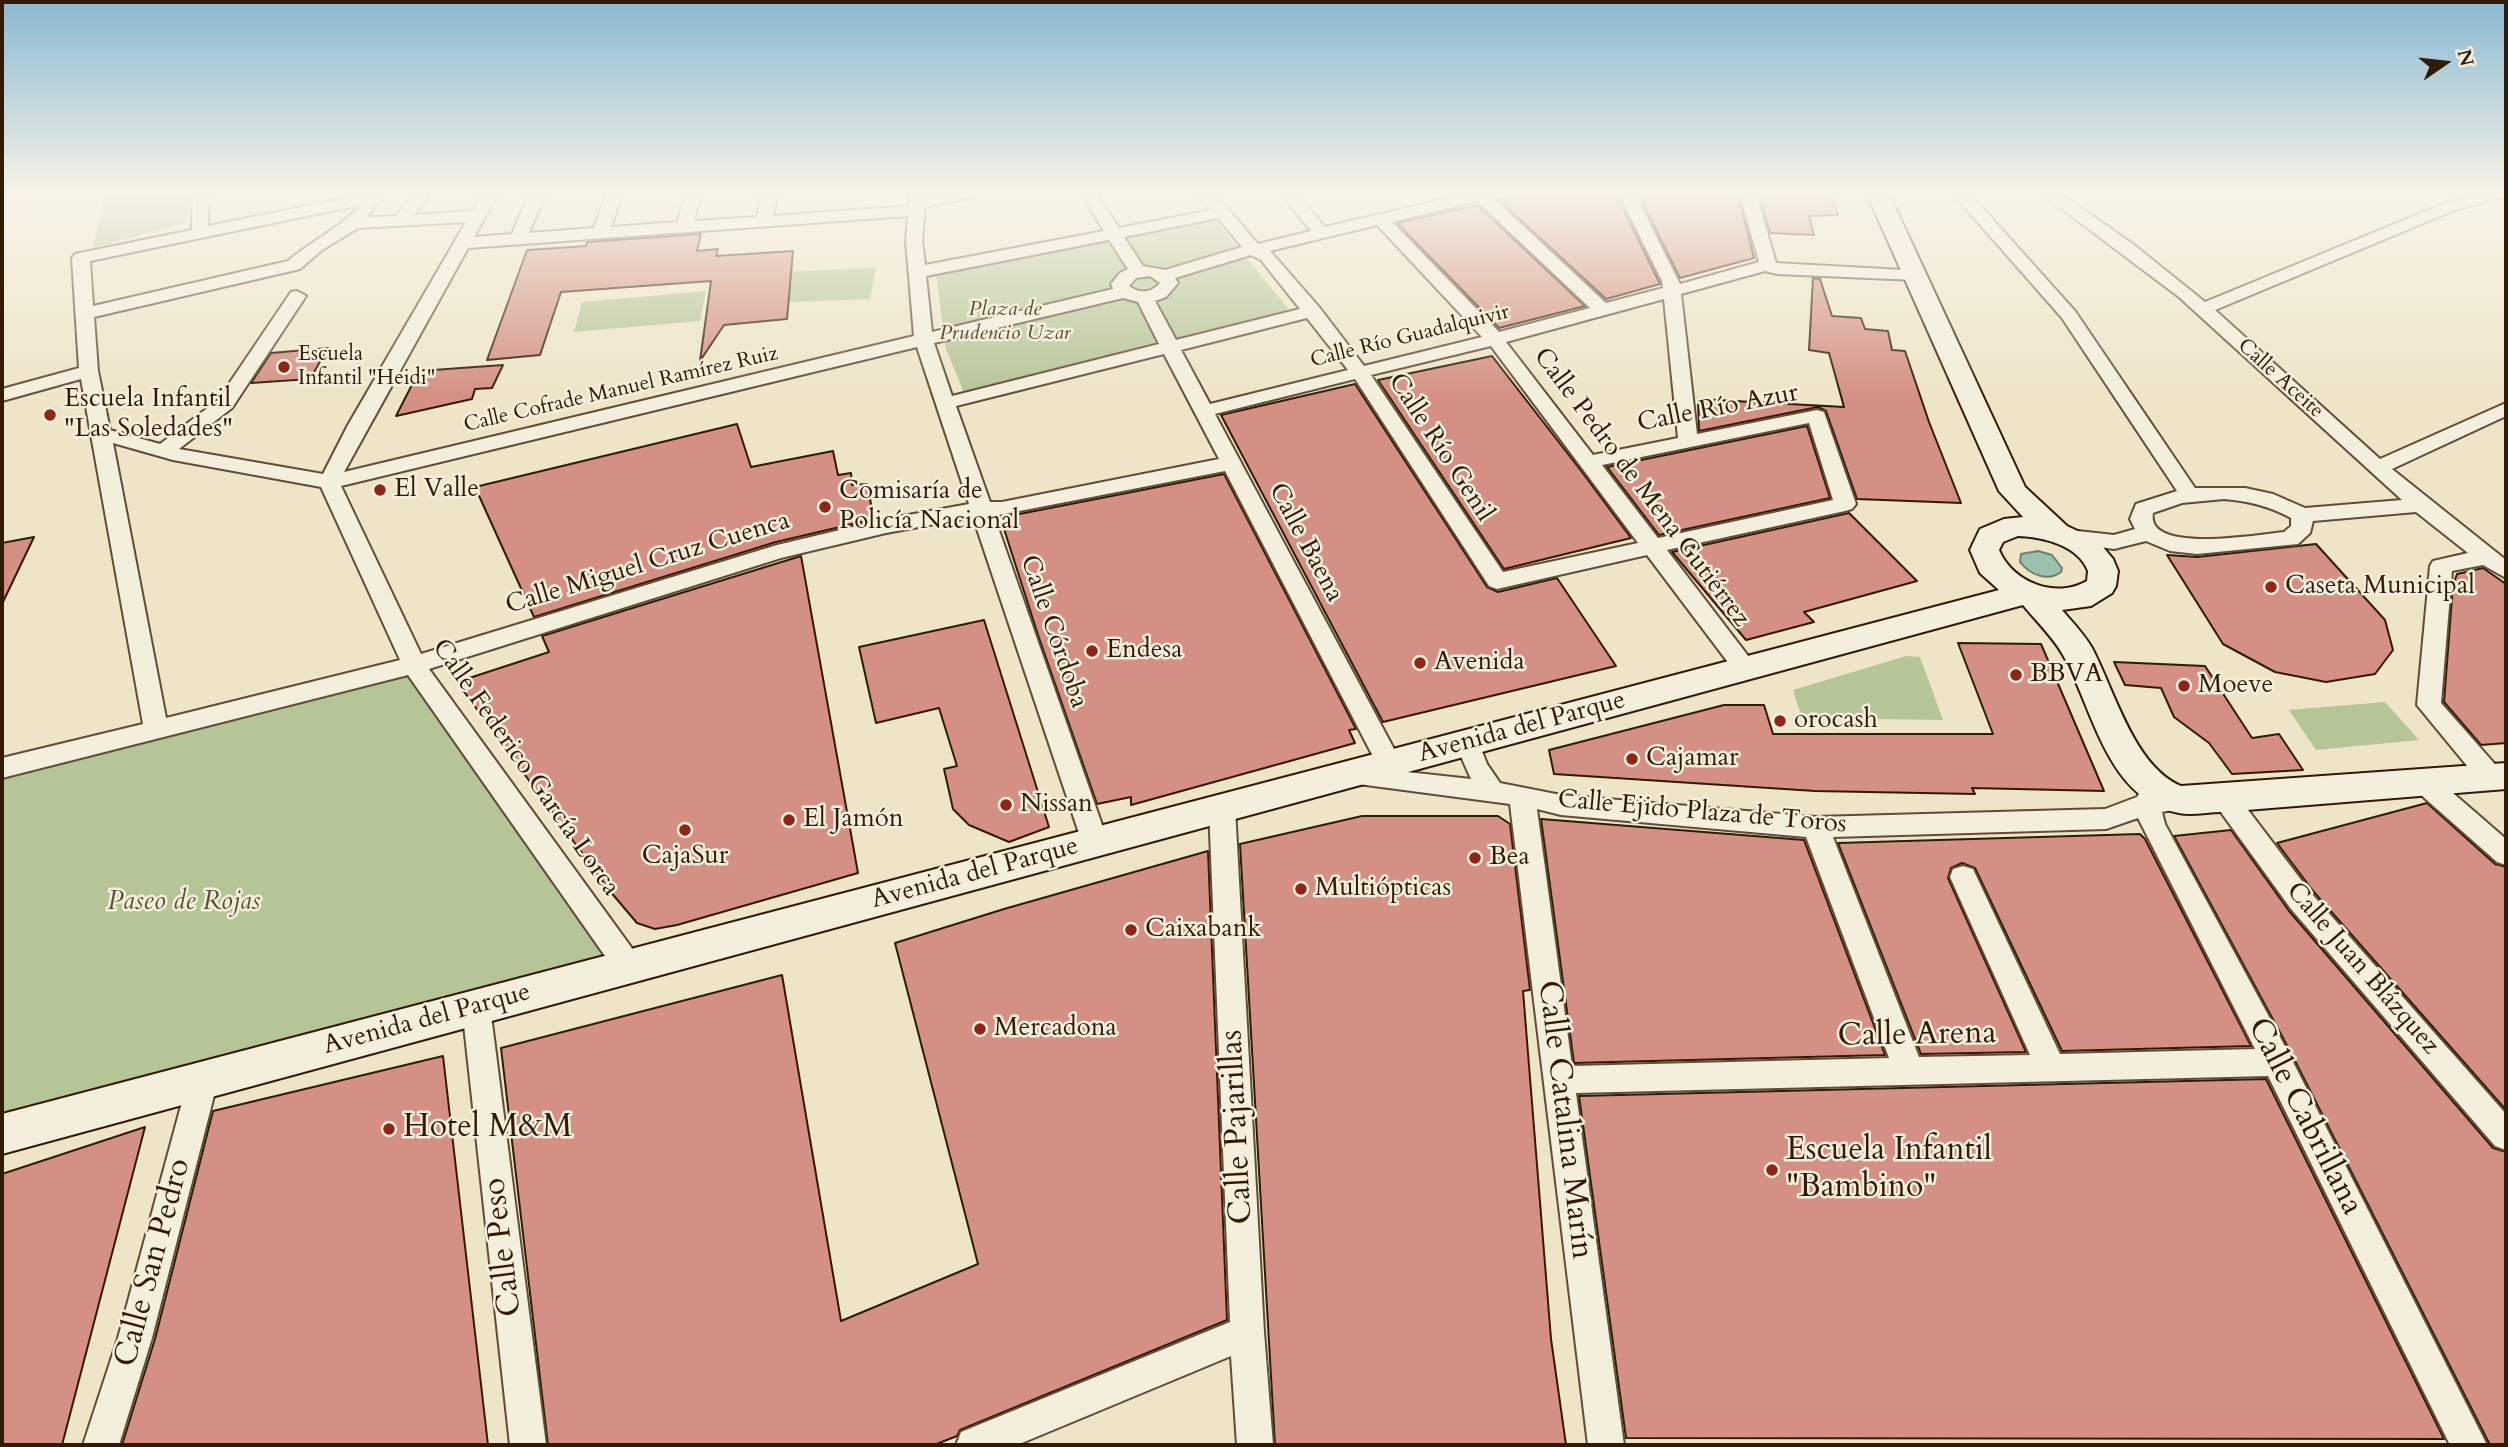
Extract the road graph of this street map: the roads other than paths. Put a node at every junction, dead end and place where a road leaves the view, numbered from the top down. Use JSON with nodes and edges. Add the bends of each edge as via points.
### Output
{"nodes":[{"id":1,"x":81,"y":262,"type":"edge"},
{"id":2,"x":298,"y":262,"type":"edge"},
{"id":3,"x":452,"y":262,"type":"edge"},
{"id":4,"x":917,"y":262,"type":"edge"},
{"id":5,"x":972,"y":262,"type":"edge"},
{"id":6,"x":1131,"y":262,"type":"edge"},
{"id":7,"x":1214,"y":262,"type":"edge"},
{"id":8,"x":1272,"y":262,"type":"edge"},
{"id":9,"x":1421,"y":262,"type":"edge"},
{"id":10,"x":1552,"y":262,"type":"edge"},
{"id":11,"x":1661,"y":262,"type":"edge"},
{"id":12,"x":1768,"y":262,"type":"edge"},
{"id":13,"x":1909,"y":262,"type":"edge"},
{"id":14,"x":2021,"y":262,"type":"edge"},
{"id":15,"x":2143,"y":262,"type":"edge"},
{"id":16,"x":2317,"y":262,"type":"edge"},
{"id":17,"x":1765,"y":266,"type":"junction"},
{"id":18,"x":918,"y":272,"type":"junction"},
{"id":19,"x":1138,"y":272,"type":"junction"},
{"id":20,"x":1915,"y":275,"type":"junction"},
{"id":21,"x":1164,"y":276,"type":"junction"},
{"id":22,"x":1672,"y":290,"type":"junction"},
{"id":23,"x":1124,"y":292,"type":"junction"},
{"id":24,"x":297,"y":296,"type":"dead end"},
{"id":25,"x":1144,"y":297,"type":"junction"},
{"id":26,"x":2203,"y":309,"type":"junction"},
{"id":27,"x":1603,"y":310,"type":"junction"},
{"id":28,"x":1313,"y":311,"type":"junction"},
{"id":29,"x":86,"y":313,"type":"junction"},
{"id":30,"x":1495,"y":339,"type":"junction"},
{"id":31,"x":924,"y":341,"type":"junction"},
{"id":32,"x":1169,"y":349,"type":"junction"},
{"id":33,"x":89,"y":371,"type":"junction"},
{"id":34,"x":1360,"y":373,"type":"junction"},
{"id":35,"x":2,"y":377,"type":"edge"},
{"id":36,"x":22,"y":389,"type":"junction"},
{"id":37,"x":2,"y":395,"type":"edge"},
{"id":38,"x":946,"y":403,"type":"junction"},
{"id":39,"x":2506,"y":409,"type":"edge"},
{"id":40,"x":1204,"y":411,"type":"junction"},
{"id":41,"x":101,"y":434,"type":"junction"},
{"id":42,"x":1688,"y":442,"type":"junction"},
{"id":43,"x":163,"y":451,"type":"junction"},
{"id":44,"x":1588,"y":462,"type":"junction"},
{"id":45,"x":1231,"y":463,"type":"junction"},
{"id":46,"x":2377,"y":468,"type":"junction"},
{"id":47,"x":329,"y":482,"type":"junction"},
{"id":48,"x":2013,"y":491,"type":"junction"},
{"id":49,"x":2189,"y":495,"type":"junction"},
{"id":50,"x":2418,"y":505,"type":"junction"},
{"id":51,"x":981,"y":509,"type":"junction"},
{"id":52,"x":2302,"y":514,"type":"junction"},
{"id":53,"x":2002,"y":528,"type":"junction"},
{"id":54,"x":2148,"y":533,"type":"junction"},
{"id":55,"x":2063,"y":534,"type":"junction"},
{"id":56,"x":1653,"y":547,"type":"junction"},
{"id":57,"x":2106,"y":551,"type":"junction"},
{"id":58,"x":1987,"y":562,"type":"junction"},
{"id":59,"x":2496,"y":564,"type":"edge"},
{"id":60,"x":2030,"y":594,"type":"junction"},
{"id":61,"x":2086,"y":597,"type":"junction"},
{"id":62,"x":1947,"y":612,"type":"junction"},
{"id":63,"x":2076,"y":648,"type":"junction"},
{"id":64,"x":414,"y":666,"type":"junction"},
{"id":65,"x":1744,"y":667,"type":"junction"},
{"id":66,"x":156,"y":729,"type":"junction"},
{"id":67,"x":1467,"y":743,"type":"junction"},
{"id":68,"x":1389,"y":764,"type":"junction"},
{"id":69,"x":2,"y":768,"type":"edge"},
{"id":70,"x":1347,"y":775,"type":"junction"},
{"id":71,"x":2498,"y":776,"type":"edge"},
{"id":72,"x":2421,"y":780,"type":"junction"},
{"id":73,"x":1508,"y":794,"type":"junction"},
{"id":74,"x":2224,"y":797,"type":"junction"},
{"id":75,"x":2162,"y":799,"type":"junction"},
{"id":76,"x":1222,"y":808,"type":"junction"},
{"id":77,"x":1816,"y":827,"type":"junction"},
{"id":78,"x":1095,"y":842,"type":"junction"},
{"id":79,"x":2506,"y":854,"type":"edge"},
{"id":80,"x":1963,"y":877,"type":"dead end"},
{"id":81,"x":629,"y":967,"type":"junction"},
{"id":82,"x":475,"y":1007,"type":"junction"},
{"id":83,"x":2277,"y":1062,"type":"junction"},
{"id":84,"x":2052,"y":1069,"type":"junction"},
{"id":85,"x":1909,"y":1071,"type":"junction"},
{"id":86,"x":203,"y":1080,"type":"junction"},
{"id":87,"x":1558,"y":1080,"type":"junction"},
{"id":88,"x":2,"y":1134,"type":"edge"},
{"id":89,"x":2506,"y":1136,"type":"edge"},
{"id":90,"x":1247,"y":1332,"type":"junction"},
{"id":91,"x":101,"y":1445,"type":"edge"},
{"id":92,"x":528,"y":1445,"type":"edge"},
{"id":93,"x":974,"y":1445,"type":"edge"},
{"id":94,"x":1255,"y":1445,"type":"edge"},
{"id":95,"x":1606,"y":1445,"type":"edge"},
{"id":96,"x":2469,"y":1445,"type":"edge"}],
"edges":[{"from":1,"to":29,"type":"street"},
{"from":2,"to":29,"type":"street"},
{"from":3,"to":47,"type":"street"},
{"from":4,"to":18,"type":"street","name":"Calle Córdoba"},
{"from":5,"to":18,"type":"street"},
{"from":6,"to":19,"type":"street"},
{"from":7,"to":21,"type":"street"},
{"from":8,"to":28,"type":"street","name":"Calle Río Genil"},
{"from":9,"to":30,"type":"street","name":"Calle Pedro de Mena Gutiérrez"},
{"from":10,"to":27,"type":"street"},
{"from":11,"to":22,"type":"street"},
{"from":12,"to":17,"type":"street"},
{"from":13,"to":20,"type":"street"},
{"from":14,"to":49,"type":"street","via":[[2069,315]]},
{"from":15,"to":26,"type":"street","name":"Calle Aceite"},
{"from":16,"to":26,"type":"street"},
{"from":17,"to":20,"type":"street","name":"Calle Río Guadalquivir"},
{"from":17,"to":22,"type":"street","name":"Calle Río Guadalquivir"},
{"from":18,"to":31,"type":"street","name":"Calle Córdoba"},
{"from":19,"to":21,"type":"street"},
{"from":19,"to":23,"type":"street","via":[[1122,280]]},
{"from":20,"to":48,"type":"street"},
{"from":21,"to":25,"type":"street","via":[[1169,283],[1164,291]]},
{"from":22,"to":27,"type":"street","name":"Calle Río Guadalquivir"},
{"from":22,"to":42,"type":"street"},
{"from":23,"to":25,"type":"street"},
{"from":23,"to":31,"type":"street"},
{"from":24,"to":43,"type":"street","via":[[225,404]]},
{"from":25,"to":32,"type":"street","name":"Calle Baena"},
{"from":26,"to":46,"type":"street","name":"Calle Aceite"},
{"from":27,"to":30,"type":"street","name":"Calle Río Guadalquivir"},
{"from":28,"to":32,"type":"street"},
{"from":28,"to":34,"type":"street","name":"Calle Río Genil"},
{"from":29,"to":33,"type":"street"},
{"from":30,"to":34,"type":"street","name":"Calle Río Guadalquivir"},
{"from":30,"to":44,"type":"street","name":"Calle Pedro de Mena Gutiérrez"},
{"from":31,"to":38,"type":"street","name":"Calle Córdoba"},
{"from":31,"to":47,"type":"street","name":"Calle Cofrade Manuel Ramírez Ruiz"},
{"from":32,"to":38,"type":"street"},
{"from":32,"to":40,"type":"street","name":"Calle Baena"},
{"from":33,"to":36,"type":"street"},
{"from":33,"to":41,"type":"street"},
{"from":34,"to":40,"type":"street","name":"Calle Río Guadalquivir"},
{"from":34,"to":56,"type":"street","name":"Calle Río Genil","via":[[1497,581]]},
{"from":35,"to":36,"type":"street"},
{"from":36,"to":37,"type":"street"},
{"from":38,"to":51,"type":"street","name":"Calle Córdoba"},
{"from":39,"to":46,"type":"street"},
{"from":40,"to":45,"type":"street","name":"Calle Baena"},
{"from":41,"to":43,"type":"street"},
{"from":41,"to":66,"type":"street"},
{"from":42,"to":44,"type":"street","name":"Calle Río Azur"},
{"from":42,"to":56,"type":"street","name":"Calle Río Azur","via":[[1817,416],[1845,504]]},
{"from":43,"to":47,"type":"street"},
{"from":44,"to":56,"type":"street","name":"Calle Pedro de Mena Gutiérrez"},
{"from":45,"to":51,"type":"street","name":"Calle Miguel Cruz Cuenca","via":[[1002,509]]},
{"from":45,"to":68,"type":"street","name":"Calle Baena"},
{"from":46,"to":50,"type":"street","name":"Calle Aceite"},
{"from":47,"to":64,"type":"street","name":"Calle Federico García Lorca"},
{"from":48,"to":53,"type":"street"},
{"from":48,"to":55,"type":"street"},
{"from":49,"to":52,"type":"street","via":[[2260,496]]},
{"from":49,"to":54,"type":"street","via":[[2143,509],[2141,519]]},
{"from":50,"to":52,"type":"street"},
{"from":50,"to":59,"type":"street","name":"Calle Aceite"},
{"from":51,"to":64,"type":"street","name":"Calle Miguel Cruz Cuenca","via":[[777,552]]},
{"from":51,"to":78,"type":"street","name":"Calle Córdoba"},
{"from":52,"to":54,"type":"street","via":[[2302,528],[2290,539],[2279,541],[2197,547],[2170,544]]},
{"from":53,"to":55,"type":"street","via":[[2028,526]]},
{"from":53,"to":58,"type":"street","via":[[1986,541]]},
{"from":54,"to":57,"type":"street"},
{"from":55,"to":57,"type":"street","via":[[2091,552]]},
{"from":56,"to":65,"type":"street","name":"Calle Pedro de Mena Gutiérrez"},
{"from":57,"to":61,"type":"street","via":[[2101,586]]},
{"from":58,"to":60,"type":"street","via":[[2004,581]]},
{"from":58,"to":62,"type":"street","via":[[1974,584]]},
{"from":59,"to":71,"type":"street","via":[[2441,566],[2429,705]]},
{"from":60,"to":61,"type":"street","via":[[2061,600]]},
{"from":60,"to":62,"type":"street","name":"Avenida del Parque"},
{"from":60,"to":63,"type":"street"},
{"from":61,"to":63,"type":"street"},
{"from":62,"to":65,"type":"street","name":"Avenida del Parque"},
{"from":63,"to":75,"type":"street","via":[[2131,764]]},
{"from":64,"to":66,"type":"street"},
{"from":64,"to":81,"type":"street","name":"Calle Federico García Lorca"},
{"from":65,"to":67,"type":"street","name":"Avenida del Parque"},
{"from":66,"to":69,"type":"street"},
{"from":67,"to":68,"type":"street","name":"Avenida del Parque"},
{"from":67,"to":73,"type":"street","via":[[1476,767]]},
{"from":68,"to":70,"type":"street","name":"Avenida del Parque"},
{"from":70,"to":73,"type":"street","name":"Calle Ejido Plaza de Toros"},
{"from":70,"to":76,"type":"street","name":"Avenida del Parque"},
{"from":71,"to":72,"type":"street","name":"Calle Ejido Plaza de Toros"},
{"from":72,"to":74,"type":"street","name":"Calle Ejido Plaza de Toros"},
{"from":72,"to":79,"type":"street"},
{"from":73,"to":77,"type":"street","name":"Calle Ejido Plaza de Toros","via":[[1561,805]]},
{"from":73,"to":87,"type":"street","name":"Calle Catalina Marín"},
{"from":74,"to":75,"type":"street","name":"Calle Ejido Plaza de Toros"},
{"from":74,"to":89,"type":"street","name":"Calle Juan Blázquez","via":[[2301,901]]},
{"from":75,"to":77,"type":"street","name":"Calle Ejido Plaza de Toros","via":[[2106,819]]},
{"from":75,"to":83,"type":"street","name":"Calle Cabrillana","via":[[2152,824]]},
{"from":76,"to":78,"type":"street","name":"Avenida del Parque"},
{"from":76,"to":90,"type":"street","name":"Calle Pajarillas"},
{"from":77,"to":85,"type":"street"},
{"from":78,"to":81,"type":"street","name":"Avenida del Parque"},
{"from":80,"to":84,"type":"street"},
{"from":81,"to":82,"type":"street","name":"Avenida del Parque"},
{"from":82,"to":86,"type":"street","name":"Avenida del Parque"},
{"from":82,"to":92,"type":"street","name":"Calle Peso"},
{"from":83,"to":84,"type":"street","name":"Calle Arena"},
{"from":83,"to":96,"type":"street","name":"Calle Cabrillana"},
{"from":84,"to":85,"type":"street","name":"Calle Arena"},
{"from":85,"to":87,"type":"street","name":"Calle Arena"},
{"from":86,"to":88,"type":"street","name":"Avenida del Parque"},
{"from":86,"to":91,"type":"street","name":"Calle San Pedro","via":[[135,1338]]},
{"from":87,"to":95,"type":"street","name":"Calle Catalina Marín"},
{"from":90,"to":93,"type":"street"},
{"from":90,"to":94,"type":"street","name":"Calle Pajarillas"}]}
